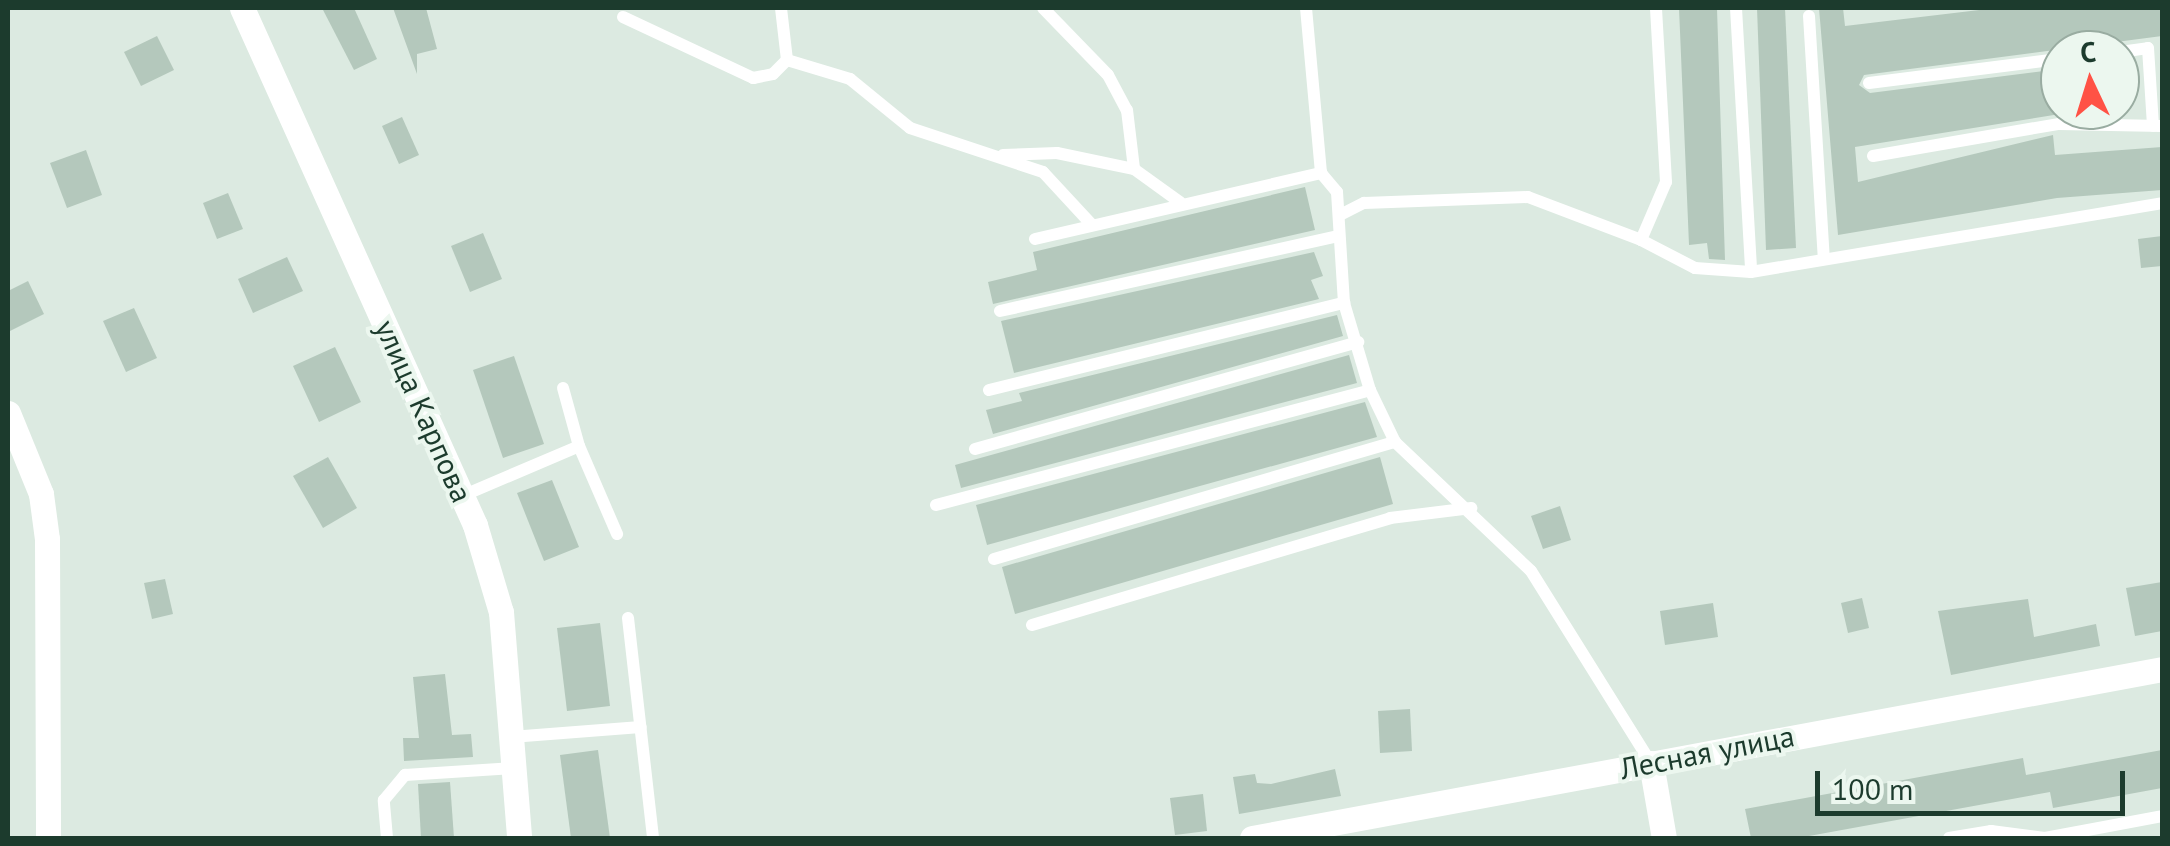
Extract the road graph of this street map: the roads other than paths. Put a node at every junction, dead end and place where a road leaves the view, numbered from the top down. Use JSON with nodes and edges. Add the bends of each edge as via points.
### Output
{"nodes":[{"id":1,"x":242,"y":8,"type":"edge"},
{"id":2,"x":781,"y":8,"type":"edge"},
{"id":3,"x":1043,"y":8,"type":"edge"},
{"id":4,"x":1306,"y":8,"type":"edge"},
{"id":5,"x":1656,"y":8,"type":"edge"},
{"id":6,"x":1736,"y":8,"type":"edge"},
{"id":7,"x":1809,"y":16,"type":"dead end"},
{"id":8,"x":623,"y":17,"type":"dead end"},
{"id":9,"x":2140,"y":49,"type":"edge"},
{"id":10,"x":787,"y":60,"type":"junction"},
{"id":11,"x":2040,"y":62,"type":"edge"},
{"id":12,"x":1870,"y":83,"type":"dead end"},
{"id":13,"x":2158,"y":126,"type":"edge"},
{"id":14,"x":996,"y":155,"type":"junction"},
{"id":15,"x":1873,"y":156,"type":"dead end"},
{"id":16,"x":1134,"y":169,"type":"junction"},
{"id":17,"x":1321,"y":173,"type":"junction"},
{"id":18,"x":1180,"y":202,"type":"junction"},
{"id":19,"x":2162,"y":204,"type":"edge"},
{"id":20,"x":1340,"y":216,"type":"junction"},
{"id":21,"x":1092,"y":225,"type":"junction"},
{"id":22,"x":1340,"y":236,"type":"junction"},
{"id":23,"x":1035,"y":239,"type":"dead end"},
{"id":24,"x":1641,"y":240,"type":"junction"},
{"id":25,"x":1824,"y":259,"type":"junction"},
{"id":26,"x":1751,"y":272,"type":"junction"},
{"id":27,"x":1344,"y":302,"type":"junction"},
{"id":28,"x":1000,"y":312,"type":"dead end"},
{"id":29,"x":1358,"y":342,"type":"junction"},
{"id":30,"x":563,"y":388,"type":"dead end"},
{"id":31,"x":989,"y":390,"type":"dead end"},
{"id":32,"x":1370,"y":390,"type":"junction"},
{"id":33,"x":8,"y":413,"type":"edge"},
{"id":34,"x":1396,"y":442,"type":"junction"},
{"id":35,"x":579,"y":446,"type":"junction"},
{"id":36,"x":975,"y":449,"type":"dead end"},
{"id":37,"x":462,"y":496,"type":"junction"},
{"id":38,"x":936,"y":505,"type":"dead end"},
{"id":39,"x":1471,"y":508,"type":"junction"},
{"id":40,"x":617,"y":534,"type":"dead end"},
{"id":41,"x":994,"y":559,"type":"dead end"},
{"id":42,"x":628,"y":618,"type":"dead end"},
{"id":43,"x":1032,"y":625,"type":"dead end"},
{"id":44,"x":2162,"y":669,"type":"edge"},
{"id":45,"x":640,"y":726,"type":"junction"},
{"id":46,"x":511,"y":737,"type":"junction"},
{"id":47,"x":1651,"y":763,"type":"junction"},
{"id":48,"x":513,"y":768,"type":"junction"},
{"id":49,"x":2162,"y":816,"type":"edge"},
{"id":50,"x":48,"y":838,"type":"edge"},
{"id":51,"x":387,"y":838,"type":"edge"},
{"id":52,"x":519,"y":838,"type":"edge"},
{"id":53,"x":653,"y":838,"type":"edge"},
{"id":54,"x":1252,"y":838,"type":"edge"},
{"id":55,"x":1664,"y":838,"type":"edge"},
{"id":56,"x":1949,"y":838,"type":"edge"}],
"edges":[{"from":1,"to":37,"type":"street","name":"улица Карпова"},
{"from":2,"to":10,"type":"lane"},
{"from":3,"to":16,"type":"lane","via":[[1108,74],[1127,110]]},
{"from":4,"to":17,"type":"lane"},
{"from":5,"to":24,"type":"lane","via":[[1666,182]]},
{"from":6,"to":26,"type":"lane"},
{"from":7,"to":25,"type":"lane"},
{"from":8,"to":10,"type":"lane","via":[[753,78],[773,74]]},
{"from":9,"to":13,"type":"lane","via":[[2148,48]]},
{"from":10,"to":14,"type":"lane","via":[[850,79],[910,128]]},
{"from":11,"to":12,"type":"lane"},
{"from":13,"to":15,"type":"lane","via":[[2060,124]]},
{"from":14,"to":16,"type":"lane","via":[[1056,153]]},
{"from":14,"to":21,"type":"lane","via":[[1043,172]]},
{"from":16,"to":18,"type":"lane"},
{"from":17,"to":18,"type":"lane"},
{"from":17,"to":20,"type":"lane","via":[[1337,192]]},
{"from":18,"to":21,"type":"lane"},
{"from":19,"to":25,"type":"lane"},
{"from":20,"to":22,"type":"lane"},
{"from":20,"to":24,"type":"lane","via":[[1364,203],[1528,198]]},
{"from":21,"to":23,"type":"lane"},
{"from":22,"to":27,"type":"lane"},
{"from":22,"to":28,"type":"lane"},
{"from":24,"to":26,"type":"lane","via":[[1695,268]]},
{"from":25,"to":26,"type":"lane"},
{"from":27,"to":29,"type":"lane"},
{"from":27,"to":31,"type":"lane"},
{"from":29,"to":32,"type":"lane"},
{"from":29,"to":36,"type":"lane"},
{"from":30,"to":35,"type":"lane"},
{"from":32,"to":34,"type":"lane"},
{"from":32,"to":38,"type":"lane"},
{"from":33,"to":50,"type":"street","via":[[40,494],[47,539]]},
{"from":34,"to":39,"type":"lane"},
{"from":34,"to":41,"type":"lane"},
{"from":35,"to":37,"type":"lane"},
{"from":35,"to":40,"type":"lane"},
{"from":37,"to":46,"type":"street","name":"улица Карпова","via":[[501,612]]},
{"from":39,"to":43,"type":"lane","via":[[1390,518]]},
{"from":39,"to":47,"type":"lane","via":[[1532,571]]},
{"from":42,"to":45,"type":"lane"},
{"from":44,"to":47,"type":"street","name":"Лесная улица"},
{"from":45,"to":46,"type":"lane"},
{"from":45,"to":53,"type":"lane"},
{"from":46,"to":48,"type":"street","name":"улица Карпова"},
{"from":47,"to":54,"type":"street","name":"Лесная улица"},
{"from":47,"to":55,"type":"street"},
{"from":48,"to":51,"type":"lane","via":[[405,775],[384,800]]},
{"from":48,"to":52,"type":"street","name":"улица Карпова"},
{"from":49,"to":56,"type":"lane","via":[[2044,838],[1991,831]]}]}
